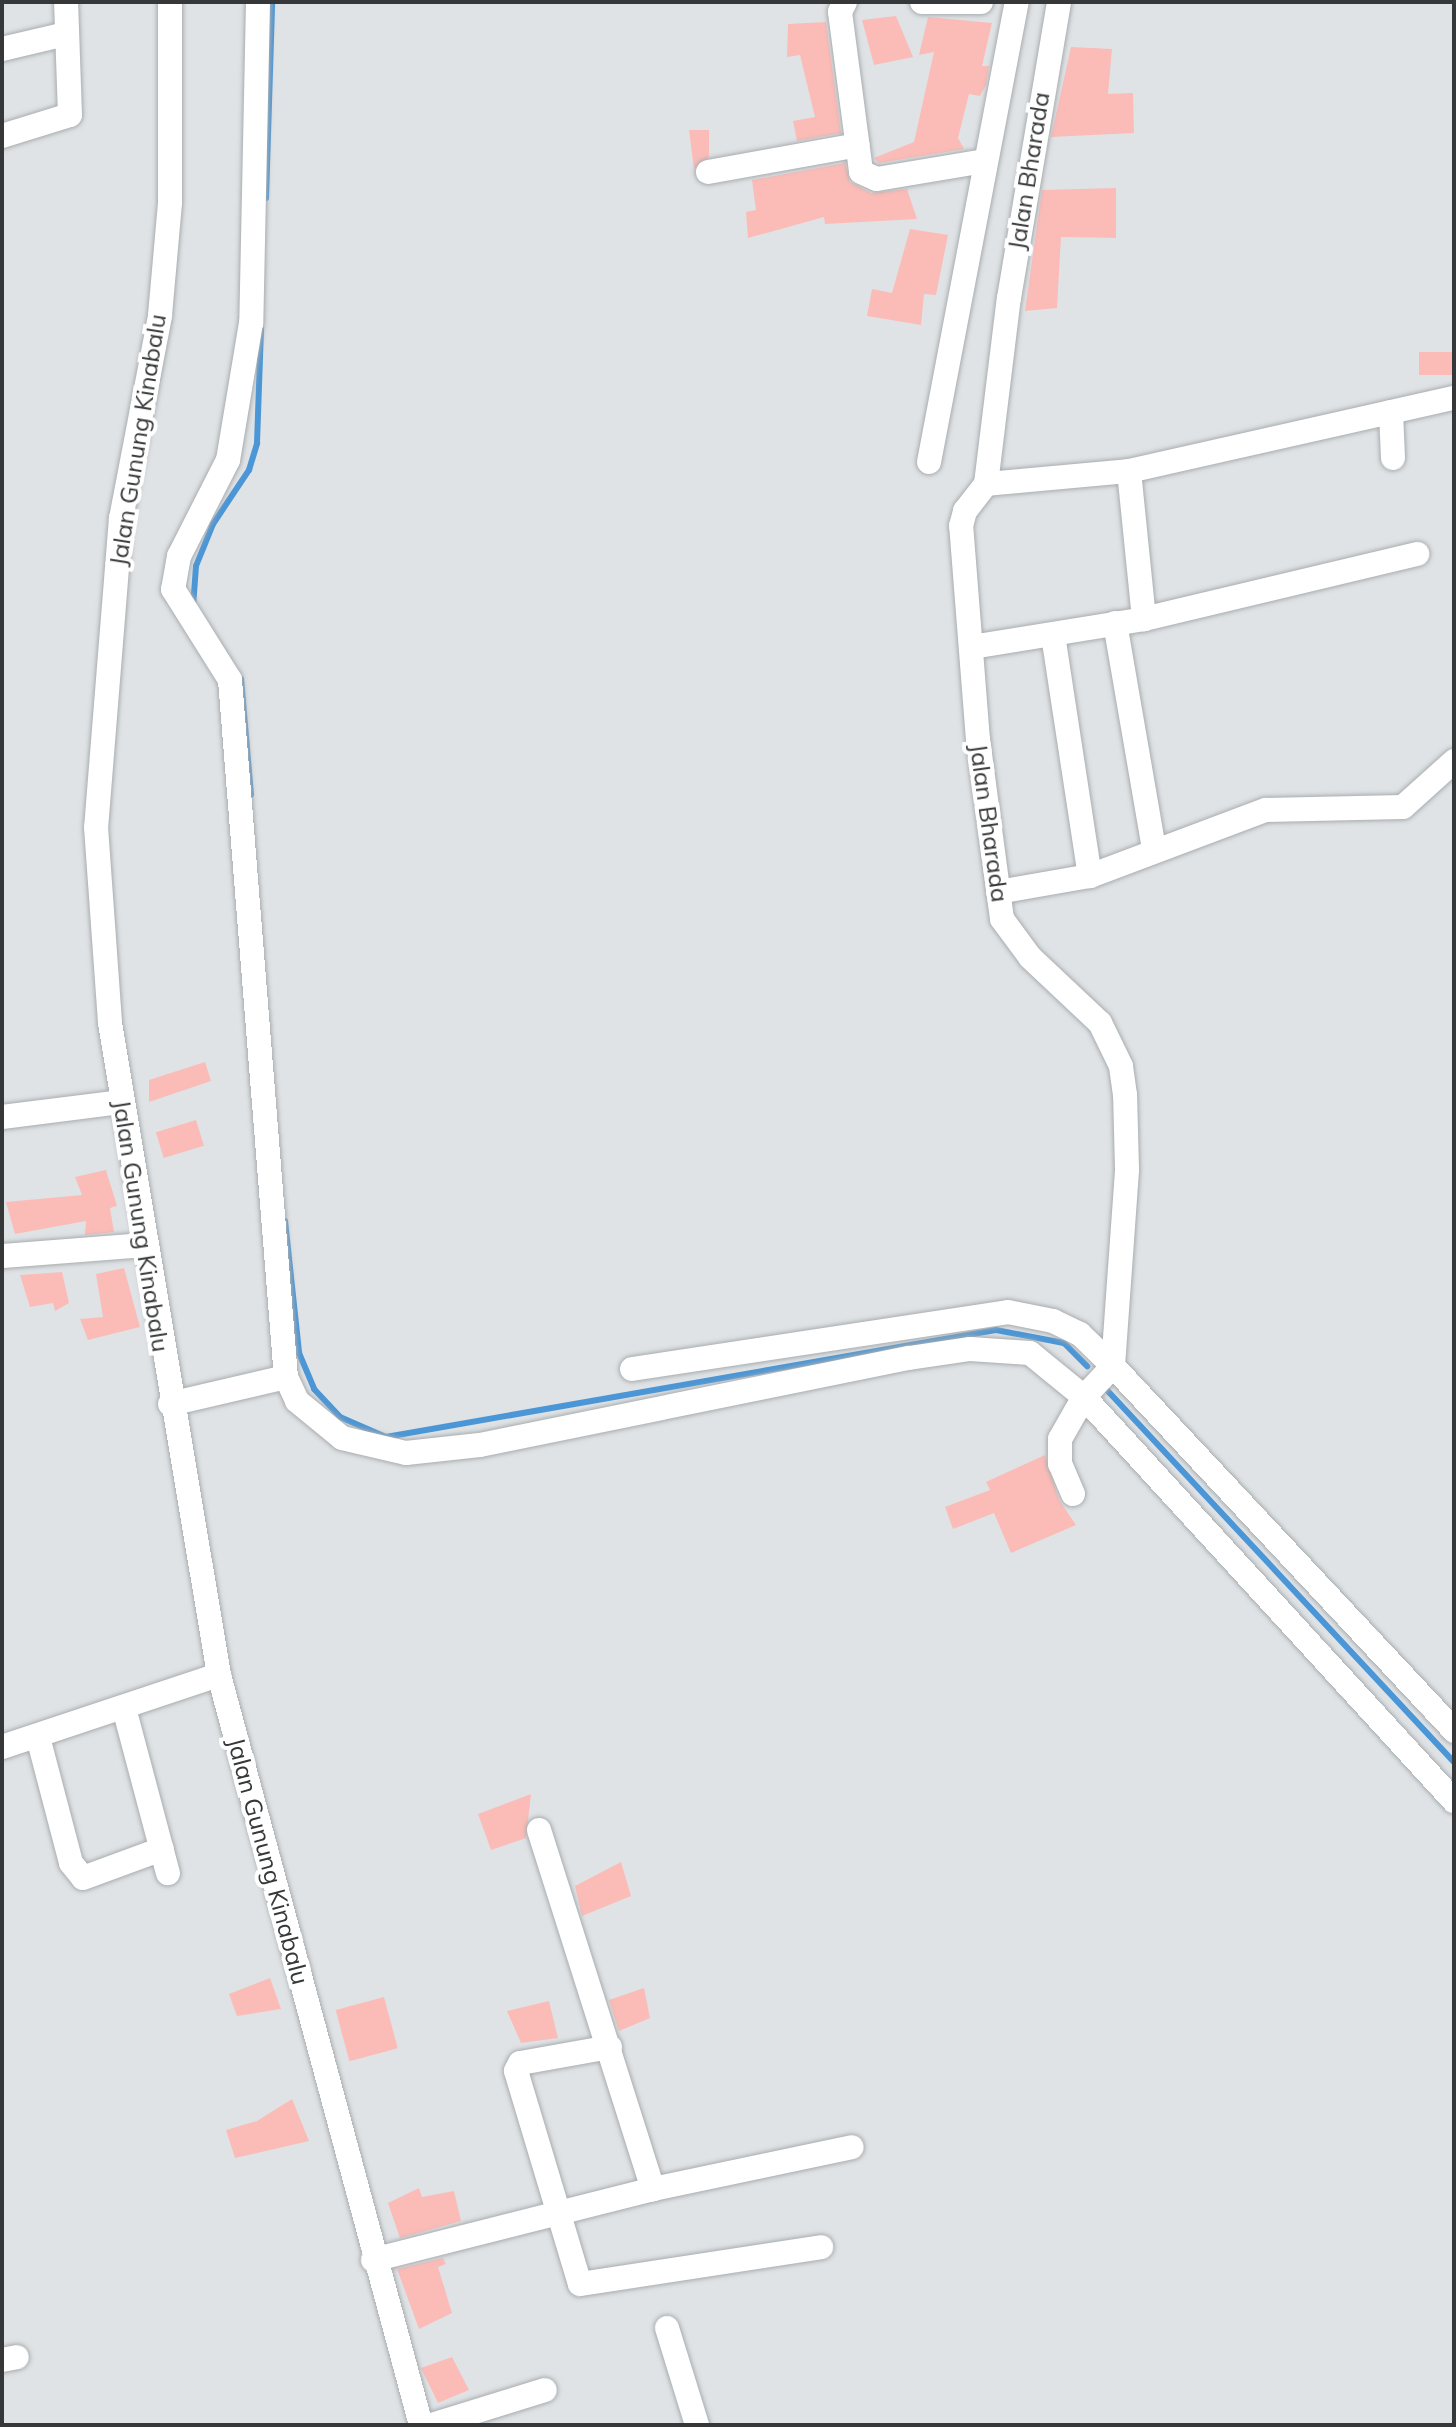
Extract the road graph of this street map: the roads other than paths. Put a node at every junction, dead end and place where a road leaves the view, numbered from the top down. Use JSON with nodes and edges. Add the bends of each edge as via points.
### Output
{"nodes":[{"id":1,"x":66,"y":2,"type":"edge"},
{"id":2,"x":170,"y":2,"type":"edge"},
{"id":3,"x":258,"y":2,"type":"edge"},
{"id":4,"x":845,"y":2,"type":"edge"},
{"id":5,"x":922,"y":2,"type":"edge"},
{"id":6,"x":981,"y":2,"type":"edge"},
{"id":7,"x":1017,"y":2,"type":"edge"},
{"id":8,"x":1059,"y":2,"type":"edge"},
{"id":9,"x":66,"y":34,"type":"junction"},
{"id":10,"x":2,"y":49,"type":"edge"},
{"id":11,"x":2,"y":136,"type":"edge"},
{"id":12,"x":858,"y":145,"type":"junction"},
{"id":13,"x":984,"y":161,"type":"junction"},
{"id":14,"x":708,"y":172,"type":"dead end"},
{"id":15,"x":1454,"y":398,"type":"edge"},
{"id":16,"x":1391,"y":412,"type":"junction"},
{"id":17,"x":1393,"y":458,"type":"dead end"},
{"id":18,"x":929,"y":462,"type":"dead end"},
{"id":19,"x":1129,"y":471,"type":"junction"},
{"id":20,"x":986,"y":484,"type":"junction"},
{"id":21,"x":1417,"y":554,"type":"dead end"},
{"id":22,"x":1144,"y":619,"type":"junction"},
{"id":23,"x":1115,"y":623,"type":"junction"},
{"id":24,"x":1053,"y":635,"type":"junction"},
{"id":25,"x":972,"y":647,"type":"junction"},
{"id":26,"x":1454,"y":761,"type":"edge"},
{"id":27,"x":1154,"y":848,"type":"junction"},
{"id":28,"x":1090,"y":876,"type":"junction"},
{"id":29,"x":998,"y":892,"type":"junction"},
{"id":30,"x":120,"y":1102,"type":"junction"},
{"id":31,"x":2,"y":1117,"type":"edge"},
{"id":32,"x":146,"y":1245,"type":"junction"},
{"id":33,"x":2,"y":1256,"type":"edge"},
{"id":34,"x":632,"y":1369,"type":"dead end"},
{"id":35,"x":286,"y":1377,"type":"junction"},
{"id":36,"x":1098,"y":1381,"type":"junction"},
{"id":37,"x":170,"y":1404,"type":"junction"},
{"id":38,"x":1073,"y":1494,"type":"dead end"},
{"id":39,"x":219,"y":1675,"type":"junction"},
{"id":40,"x":124,"y":1708,"type":"junction"},
{"id":41,"x":1454,"y":1731,"type":"edge"},
{"id":42,"x":38,"y":1737,"type":"junction"},
{"id":43,"x":2,"y":1747,"type":"edge"},
{"id":44,"x":1454,"y":1801,"type":"edge"},
{"id":45,"x":539,"y":1830,"type":"dead end"},
{"id":46,"x":162,"y":1849,"type":"junction"},
{"id":47,"x":168,"y":1873,"type":"dead end"},
{"id":48,"x":610,"y":2047,"type":"junction"},
{"id":49,"x":852,"y":2147,"type":"dead end"},
{"id":50,"x":653,"y":2189,"type":"junction"},
{"id":51,"x":559,"y":2214,"type":"junction"},
{"id":52,"x":821,"y":2247,"type":"dead end"},
{"id":53,"x":373,"y":2260,"type":"junction"},
{"id":54,"x":667,"y":2328,"type":"dead end"},
{"id":55,"x":545,"y":2390,"type":"dead end"},
{"id":56,"x":421,"y":2425,"type":"edge"},
{"id":57,"x":432,"y":2425,"type":"edge"},
{"id":58,"x":697,"y":2425,"type":"edge"}],
"edges":[{"from":1,"to":9,"type":"street"},
{"from":2,"to":30,"type":"street","name":"Jalan Gunung Kinabalu","via":[[170,203],[161,302],[121,518],[96,827]]},
{"from":3,"to":35,"type":"street","via":[[249,338],[228,460],[179,556],[173,589],[230,680]]},
{"from":4,"to":12,"type":"street","via":[[840,12]]},
{"from":5,"to":6,"type":"street"},
{"from":7,"to":13,"type":"street"},
{"from":8,"to":20,"type":"street","name":"Jalan Bharada","via":[[1009,298]]},
{"from":9,"to":10,"type":"street"},
{"from":9,"to":11,"type":"street","via":[[68,118]]},
{"from":12,"to":13,"type":"street","via":[[861,172],[877,179]]},
{"from":12,"to":14,"type":"street"},
{"from":13,"to":18,"type":"street"},
{"from":15,"to":16,"type":"street"},
{"from":16,"to":17,"type":"street"},
{"from":16,"to":19,"type":"street"},
{"from":19,"to":20,"type":"street"},
{"from":19,"to":22,"type":"street"},
{"from":20,"to":25,"type":"street","name":"Jalan Bharada","via":[[972,498],[961,526]]},
{"from":21,"to":22,"type":"street"},
{"from":22,"to":23,"type":"street"},
{"from":23,"to":24,"type":"street"},
{"from":23,"to":27,"type":"street"},
{"from":24,"to":25,"type":"street"},
{"from":24,"to":28,"type":"street"},
{"from":25,"to":29,"type":"street","name":"Jalan Bharada"},
{"from":26,"to":27,"type":"street","via":[[1403,807],[1266,810]]},
{"from":27,"to":28,"type":"street"},
{"from":28,"to":29,"type":"street"},
{"from":29,"to":36,"type":"street","name":"Jalan Bharada","via":[[1002,919],[1016,941],[1100,1023],[1121,1066],[1127,1169]]},
{"from":30,"to":31,"type":"street"},
{"from":30,"to":32,"type":"street","name":"Jalan Gunung Kinabalu"},
{"from":32,"to":33,"type":"street"},
{"from":32,"to":37,"type":"street","name":"Jalan Gunung Kinabalu"},
{"from":34,"to":36,"type":"street","via":[[1008,1312],[1080,1334]]},
{"from":35,"to":36,"type":"street","via":[[300,1406],[330,1431],[359,1446],[406,1453],[480,1445],[970,1349],[1030,1353]]},
{"from":35,"to":37,"type":"street"},
{"from":36,"to":38,"type":"street","via":[[1058,1452]]},
{"from":36,"to":41,"type":"street"},
{"from":36,"to":44,"type":"street"},
{"from":37,"to":39,"type":"street","name":"Jalan Gunung Kinabalu"},
{"from":39,"to":40,"type":"street"},
{"from":39,"to":53,"type":"street","name":"Jalan Gunung Kinabalu"},
{"from":40,"to":42,"type":"street"},
{"from":40,"to":46,"type":"street"},
{"from":42,"to":43,"type":"street"},
{"from":42,"to":46,"type":"street","via":[[71,1863],[83,1878]]},
{"from":45,"to":48,"type":"street"},
{"from":46,"to":47,"type":"street"},
{"from":48,"to":50,"type":"street"},
{"from":48,"to":51,"type":"street","via":[[516,2067]]},
{"from":49,"to":50,"type":"street"},
{"from":50,"to":51,"type":"street"},
{"from":51,"to":52,"type":"street","via":[[583,2285]]},
{"from":51,"to":53,"type":"street"},
{"from":53,"to":56,"type":"street","name":"Jalan Gunung Kinabalu"},
{"from":54,"to":58,"type":"street"},
{"from":55,"to":57,"type":"street"}]}
